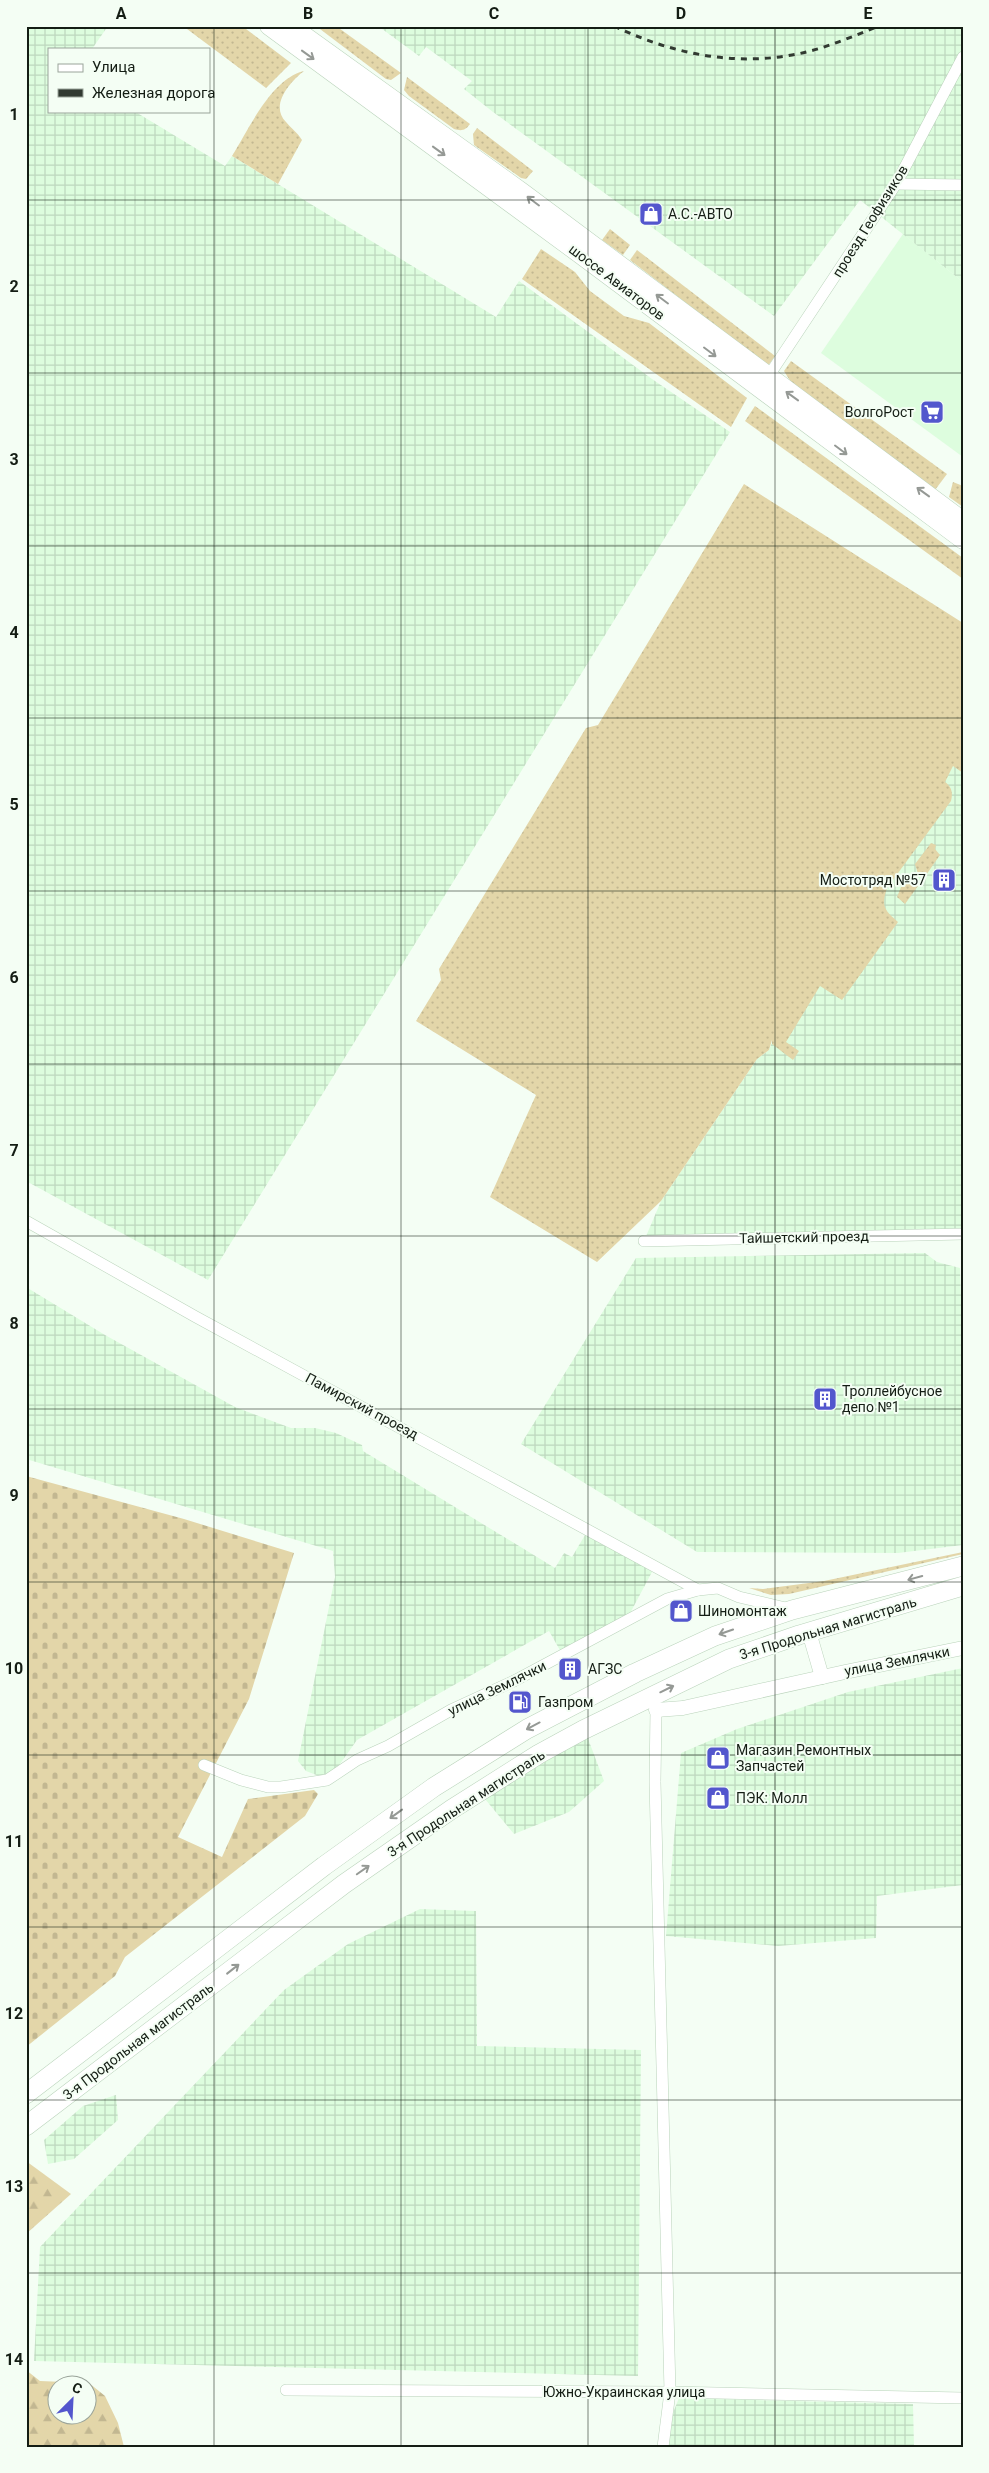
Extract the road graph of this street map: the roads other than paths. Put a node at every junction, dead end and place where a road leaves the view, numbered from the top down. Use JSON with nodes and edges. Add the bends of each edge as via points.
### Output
{"nodes":[{"id":1,"x":269,"y":26,"type":"edge"},
{"id":2,"x":292,"y":26,"type":"edge"},
{"id":3,"x":963,"y":57,"type":"edge"},
{"id":4,"x":896,"y":184,"type":"junction"},
{"id":5,"x":963,"y":185,"type":"edge"},
{"id":6,"x":764,"y":384,"type":"junction"},
{"id":7,"x":963,"y":521,"type":"edge"},
{"id":8,"x":963,"y":540,"type":"edge"},
{"id":9,"x":26,"y":1221,"type":"edge"},
{"id":10,"x":963,"y":1234,"type":"edge"},
{"id":11,"x":644,"y":1241,"type":"dead end"},
{"id":12,"x":963,"y":1566,"type":"edge"},
{"id":13,"x":963,"y":1586,"type":"edge"},
{"id":14,"x":698,"y":1590,"type":"junction"},
{"id":15,"x":792,"y":1610,"type":"junction"},
{"id":16,"x":809,"y":1632,"type":"junction"},
{"id":17,"x":963,"y":1648,"type":"edge"},
{"id":18,"x":822,"y":1677,"type":"junction"},
{"id":19,"x":656,"y":1710,"type":"junction"},
{"id":20,"x":619,"y":1712,"type":"junction"},
{"id":21,"x":204,"y":1765,"type":"dead end"},
{"id":22,"x":26,"y":2094,"type":"edge"},
{"id":23,"x":26,"y":2126,"type":"edge"},
{"id":24,"x":286,"y":2390,"type":"dead end"},
{"id":25,"x":670,"y":2392,"type":"junction"},
{"id":26,"x":963,"y":2398,"type":"edge"},
{"id":27,"x":664,"y":2447,"type":"edge"}],
"edges":[{"from":1,"to":6,"type":"main road","name":"шоссе Авиаторов","one_way":true,"via":[[581,255]]},
{"from":6,"to":2,"type":"main road","name":"шоссе Авиаторов","one_way":true,"via":[[522,192]]},
{"from":3,"to":4,"type":"street","name":"проезд Геофизиков"},
{"from":4,"to":5,"type":"street"},
{"from":4,"to":6,"type":"street","name":"проезд Геофизиков"},
{"from":7,"to":6,"type":"main road","name":"шоссе Авиаторов","one_way":true},
{"from":6,"to":8,"type":"main road","name":"шоссе Авиаторов","one_way":true},
{"from":9,"to":14,"type":"street","name":"Памирский проезд"},
{"from":10,"to":11,"type":"street","name":"Тайшетский проезд"},
{"from":12,"to":15,"type":"highway","name":"3-я Продольная магистраль","one_way":true},
{"from":13,"to":16,"type":"highway","name":"3-я Продольная магистраль"},
{"from":14,"to":15,"type":"street","name":"улица Землячки","via":[[718,1588],[739,1597]]},
{"from":14,"to":21,"type":"street","name":"улица Землячки","via":[[668,1599],[530,1673],[451,1710],[357,1760],[327,1780],[268,1786],[241,1780]]},
{"from":15,"to":22,"type":"highway","name":"3-я Продольная магистраль","one_way":true,"via":[[715,1636],[635,1673],[527,1729],[434,1787],[324,1866]]},
{"from":16,"to":18,"type":"street"},
{"from":20,"to":16,"type":"highway","name":"3-я Продольная магистраль","one_way":true,"via":[[729,1659]]},
{"from":17,"to":18,"type":"street","name":"улица Землячки"},
{"from":18,"to":19,"type":"street","name":"улица Землячки","via":[[683,1708]]},
{"from":19,"to":20,"type":"highway"},
{"from":19,"to":25,"type":"street"},
{"from":23,"to":20,"type":"highway","name":"3-я Продольная магистраль","one_way":true,"via":[[344,1884],[452,1809],[531,1760]]},
{"from":24,"to":25,"type":"street","name":"Южно-Украинская улица"},
{"from":25,"to":26,"type":"street","name":"Южно-Украинская улица"},
{"from":25,"to":27,"type":"street"}]}
